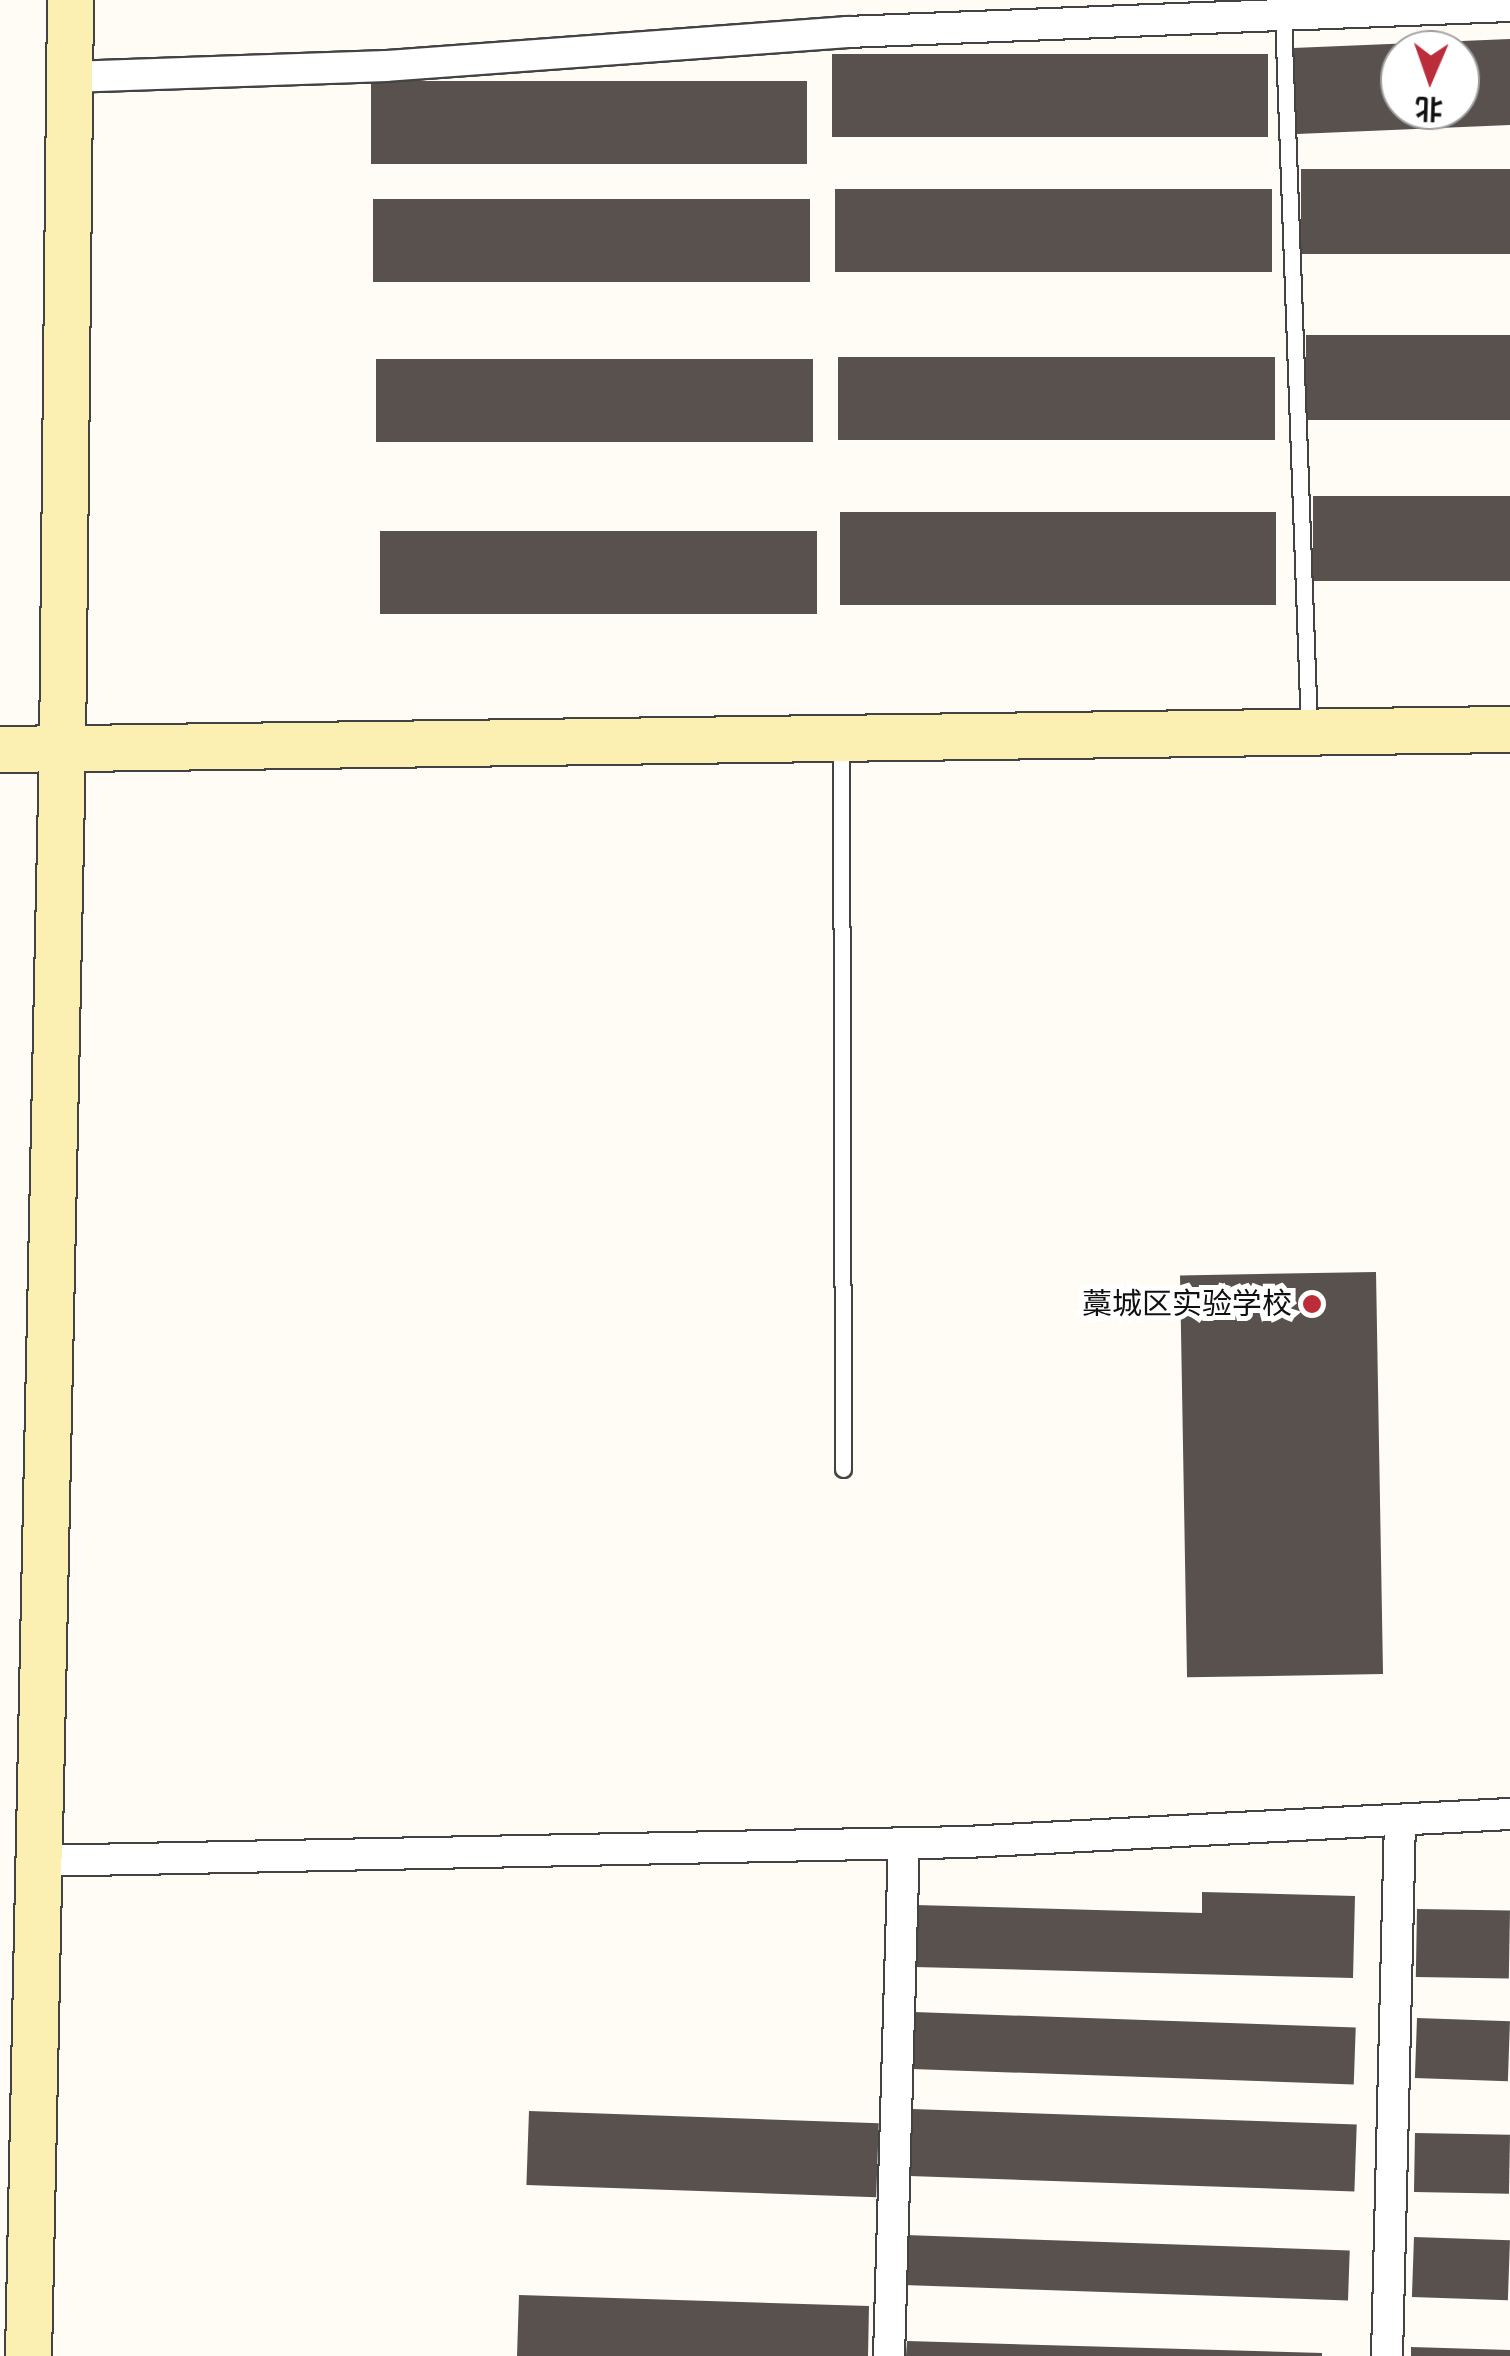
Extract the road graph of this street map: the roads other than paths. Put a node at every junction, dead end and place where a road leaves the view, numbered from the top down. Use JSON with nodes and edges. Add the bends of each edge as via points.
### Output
{"nodes":[{"id":1,"x":70,"y":0,"type":"edge"},
{"id":2,"x":1510,"y":6,"type":"edge"},
{"id":3,"x":1283,"y":15,"type":"junction"},
{"id":4,"x":70,"y":77,"type":"junction"},
{"id":5,"x":1510,"y":730,"type":"edge"},
{"id":6,"x":1309,"y":732,"type":"junction"},
{"id":7,"x":841,"y":739,"type":"junction"},
{"id":8,"x":0,"y":749,"type":"edge"},
{"id":9,"x":62,"y":750,"type":"junction"},
{"id":10,"x":843,"y":1470,"type":"dead end"},
{"id":11,"x":1510,"y":1814,"type":"edge"},
{"id":12,"x":1400,"y":1820,"type":"junction"},
{"id":13,"x":904,"y":1843,"type":"junction"},
{"id":14,"x":37,"y":1860,"type":"junction"},
{"id":15,"x":14,"y":2213,"type":"edge"},
{"id":16,"x":28,"y":2356,"type":"edge"},
{"id":17,"x":889,"y":2356,"type":"edge"},
{"id":18,"x":1387,"y":2356,"type":"edge"}],
"edges":[{"from":1,"to":4,"type":"street"},
{"from":2,"to":3,"type":"street"},
{"from":3,"to":4,"type":"street","via":[[847,32],[386,66]]},
{"from":3,"to":6,"type":"lane"},
{"from":4,"to":9,"type":"street"},
{"from":5,"to":6,"type":"street"},
{"from":6,"to":7,"type":"street"},
{"from":7,"to":9,"type":"street"},
{"from":7,"to":10,"type":"lane"},
{"from":8,"to":9,"type":"street"},
{"from":9,"to":14,"type":"street"},
{"from":11,"to":12,"type":"street"},
{"from":12,"to":13,"type":"street"},
{"from":12,"to":18,"type":"street"},
{"from":13,"to":14,"type":"street"},
{"from":13,"to":17,"type":"street"},
{"from":14,"to":15,"type":"street"},
{"from":15,"to":16,"type":"street"}]}
